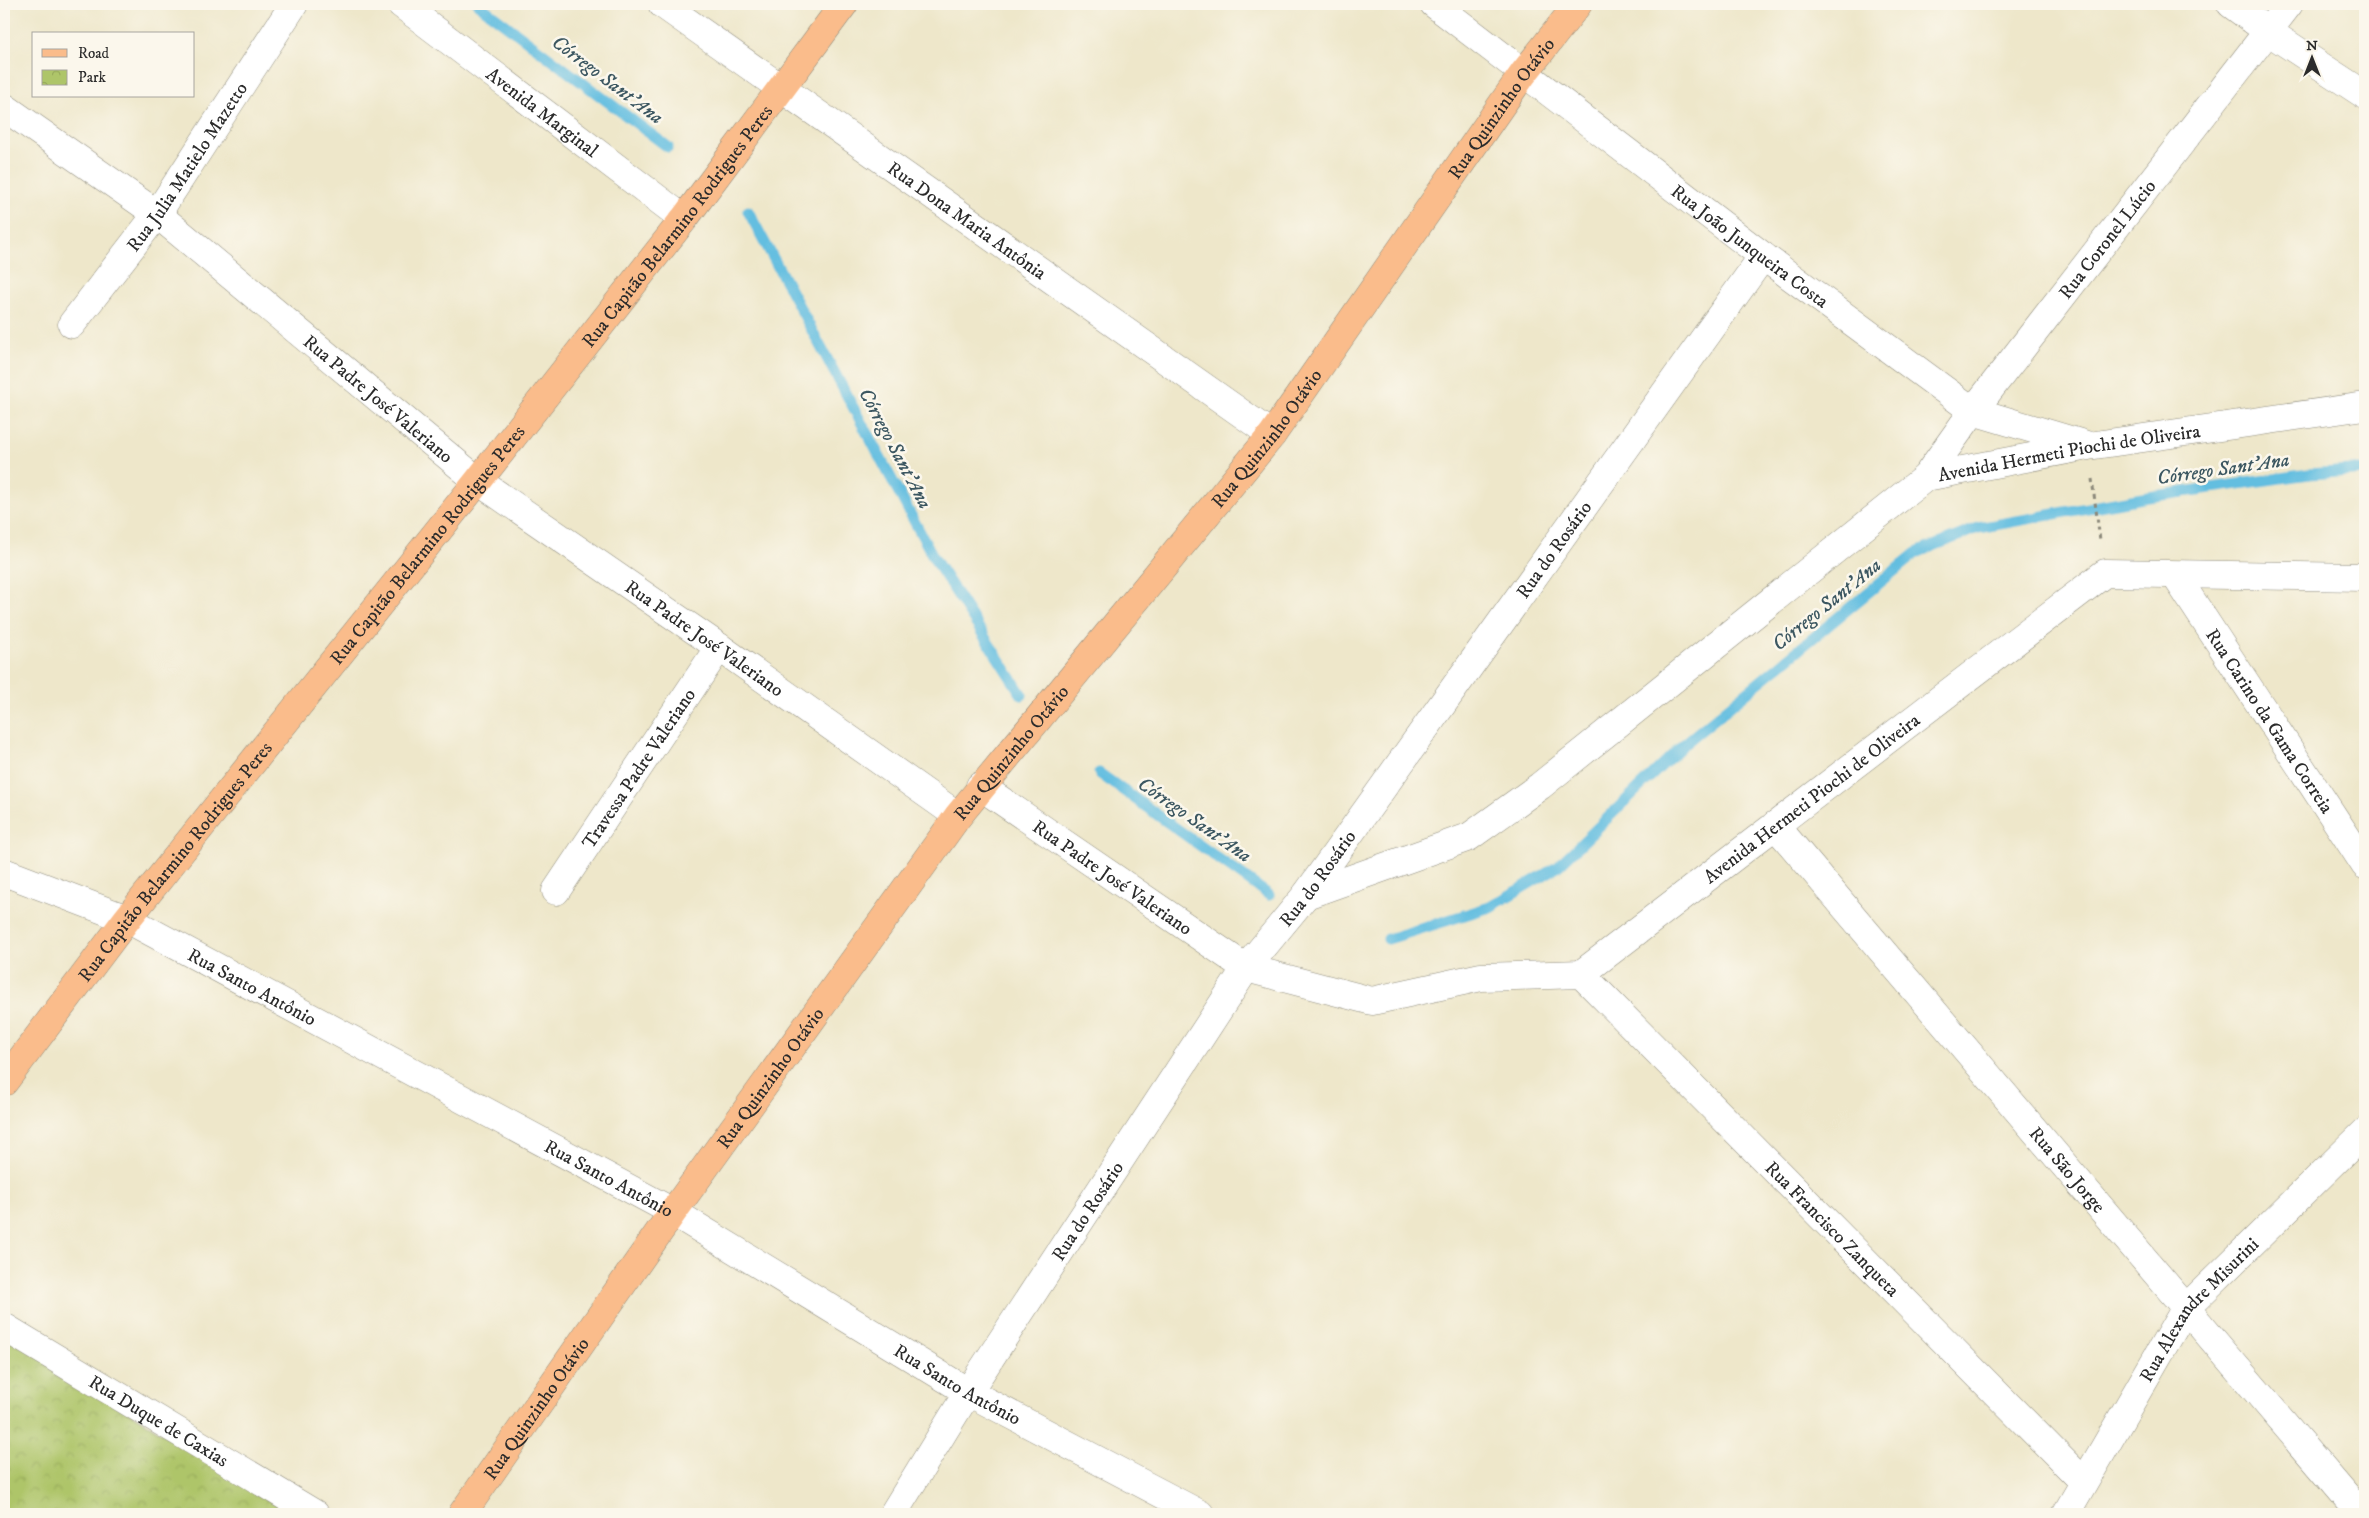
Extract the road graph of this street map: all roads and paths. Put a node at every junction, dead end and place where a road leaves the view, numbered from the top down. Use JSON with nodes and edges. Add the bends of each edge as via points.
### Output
{"nodes":[{"id":1,"x":294,"y":4,"type":"edge"},
{"id":2,"x":401,"y":4,"type":"edge"},
{"id":3,"x":662,"y":4,"type":"edge"},
{"id":4,"x":844,"y":4,"type":"edge"},
{"id":5,"x":1434,"y":4,"type":"edge"},
{"id":6,"x":1578,"y":4,"type":"edge"},
{"id":7,"x":2231,"y":4,"type":"edge"},
{"id":8,"x":2290,"y":4,"type":"edge"},
{"id":9,"x":2269,"y":32,"type":"junction"},
{"id":10,"x":1524,"y":74,"type":"junction"},
{"id":11,"x":780,"y":88,"type":"junction"},
{"id":12,"x":2365,"y":95,"type":"edge"},
{"id":13,"x":4,"y":107,"type":"edge"},
{"id":14,"x":157,"y":214,"type":"junction"},
{"id":15,"x":684,"y":219,"type":"junction"},
{"id":16,"x":1763,"y":256,"type":"junction"},
{"id":17,"x":72,"y":324,"type":"dead end"},
{"id":18,"x":2365,"y":406,"type":"edge"},
{"id":19,"x":1973,"y":411,"type":"junction"},
{"id":20,"x":1272,"y":435,"type":"junction"},
{"id":21,"x":2088,"y":446,"type":"junction"},
{"id":22,"x":1926,"y":477,"type":"junction"},
{"id":23,"x":478,"y":481,"type":"junction"},
{"id":24,"x":2105,"y":573,"type":"junction"},
{"id":25,"x":2175,"y":575,"type":"junction"},
{"id":26,"x":2365,"y":577,"type":"edge"},
{"id":27,"x":718,"y":646,"type":"junction"},
{"id":28,"x":980,"y":786,"type":"junction"},
{"id":29,"x":958,"y":816,"type":"junction"},
{"id":30,"x":1775,"y":825,"type":"junction"},
{"id":31,"x":2365,"y":865,"type":"edge"},
{"id":32,"x":4,"y":872,"type":"edge"},
{"id":33,"x":556,"y":891,"type":"dead end"},
{"id":34,"x":1306,"y":894,"type":"junction"},
{"id":35,"x":127,"y":919,"type":"junction"},
{"id":36,"x":1246,"y":968,"type":"junction"},
{"id":37,"x":1581,"y":974,"type":"junction"},
{"id":38,"x":4,"y":1082,"type":"edge"},
{"id":39,"x":2365,"y":1132,"type":"edge"},
{"id":40,"x":673,"y":1212,"type":"junction"},
{"id":41,"x":2185,"y":1309,"type":"junction"},
{"id":42,"x":4,"y":1327,"type":"edge"},
{"id":43,"x":968,"y":1392,"type":"junction"},
{"id":44,"x":2084,"y":1482,"type":"junction"},
{"id":45,"x":315,"y":1514,"type":"edge"},
{"id":46,"x":462,"y":1514,"type":"edge"},
{"id":47,"x":893,"y":1514,"type":"edge"},
{"id":48,"x":1200,"y":1514,"type":"edge"},
{"id":49,"x":2066,"y":1514,"type":"edge"},
{"id":50,"x":2361,"y":1514,"type":"edge"}],
"edges":[{"from":1,"to":14,"type":"street","name":"Rua Julia Matielo Mazetto"},
{"from":2,"to":15,"type":"street","name":"Avenida Marginal"},
{"from":3,"to":11,"type":"street","name":"Rua Dona Maria Antônia"},
{"from":4,"to":11,"type":"main road","name":"Rua Capitão Belarmino Rodrigues Peres"},
{"from":5,"to":10,"type":"street","name":"Rua João Junqueira Costa"},
{"from":6,"to":10,"type":"main road","name":"Rua Quinzinho Otávio"},
{"from":7,"to":9,"type":"street"},
{"from":8,"to":9,"type":"street","name":"Rua Coronel Lúcio"},
{"from":9,"to":12,"type":"street"},
{"from":9,"to":19,"type":"street","name":"Rua Coronel Lúcio"},
{"from":10,"to":16,"type":"street","name":"Rua João Junqueira Costa"},
{"from":10,"to":20,"type":"main road","name":"Rua Quinzinho Otávio"},
{"from":11,"to":15,"type":"main road","name":"Rua Capitão Belarmino Rodrigues Peres"},
{"from":11,"to":20,"type":"street","name":"Rua Dona Maria Antônia"},
{"from":13,"to":14,"type":"street","name":"Rua Padre José Valeriano"},
{"from":14,"to":17,"type":"street","name":"Rua Julia Matielo Mazetto"},
{"from":14,"to":23,"type":"street","name":"Rua Padre José Valeriano"},
{"from":15,"to":23,"type":"main road","name":"Rua Capitão Belarmino Rodrigues Peres"},
{"from":16,"to":19,"type":"street","name":"Rua João Junqueira Costa"},
{"from":16,"to":34,"type":"street","name":"Rua do Rosário"},
{"from":18,"to":21,"type":"street","name":"Avenida Hermeti Piochi de Oliveira"},
{"from":19,"to":21,"type":"street","name":"Rua João Junqueira Costa"},
{"from":19,"to":22,"type":"street","name":"Rua Coronel Lúcio"},
{"from":20,"to":28,"type":"main road","name":"Rua Quinzinho Otávio"},
{"from":21,"to":22,"type":"street","name":"Avenida Hermeti Piochi de Oliveira"},
{"from":21,"to":24,"type":"path"},
{"from":22,"to":34,"type":"street","name":"Avenida Hermeti Piochi de Oliveira","via":[[1540,786],[1469,837]]},
{"from":23,"to":27,"type":"street","name":"Rua Padre José Valeriano"},
{"from":23,"to":35,"type":"main road","name":"Rua Capitão Belarmino Rodrigues Peres"},
{"from":24,"to":25,"type":"street"},
{"from":24,"to":30,"type":"street","name":"Avenida Hermeti Piochi de Oliveira"},
{"from":25,"to":26,"type":"street"},
{"from":25,"to":31,"type":"street","name":"Rua Carino da Gama Correia"},
{"from":27,"to":29,"type":"street","name":"Rua Padre José Valeriano"},
{"from":27,"to":33,"type":"street","name":"Travessa Padre Valeriano"},
{"from":28,"to":29,"type":"main road","name":"Rua Quinzinho Otávio"},
{"from":28,"to":36,"type":"street","name":"Rua Padre José Valeriano"},
{"from":29,"to":40,"type":"main road","name":"Rua Quinzinho Otávio"},
{"from":30,"to":37,"type":"street","name":"Avenida Hermeti Piochi de Oliveira"},
{"from":30,"to":41,"type":"street","name":"Rua São Jorge"},
{"from":32,"to":35,"type":"street","name":"Rua Santo Antônio"},
{"from":34,"to":36,"type":"street","name":"Rua do Rosário"},
{"from":35,"to":38,"type":"main road","name":"Rua Capitão Belarmino Rodrigues Peres"},
{"from":35,"to":40,"type":"street","name":"Rua Santo Antônio"},
{"from":36,"to":37,"type":"street","via":[[1372,1001],[1481,976]]},
{"from":36,"to":43,"type":"street","name":"Rua do Rosário"},
{"from":37,"to":44,"type":"street","name":"Rua Francisco Zanqueta"},
{"from":39,"to":41,"type":"street","name":"Rua Alexandre Misurini"},
{"from":40,"to":43,"type":"street","name":"Rua Santo Antônio"},
{"from":40,"to":46,"type":"main road","name":"Rua Quinzinho Otávio"},
{"from":41,"to":44,"type":"street","name":"Rua Alexandre Misurini"},
{"from":41,"to":50,"type":"street","name":"Rua São Jorge"},
{"from":42,"to":45,"type":"street","name":"Rua Duque de Caxias"},
{"from":43,"to":47,"type":"street","name":"Rua do Rosário"},
{"from":43,"to":48,"type":"street","name":"Rua Santo Antônio"},
{"from":44,"to":49,"type":"street","name":"Rua Alexandre Misurini"}]}
